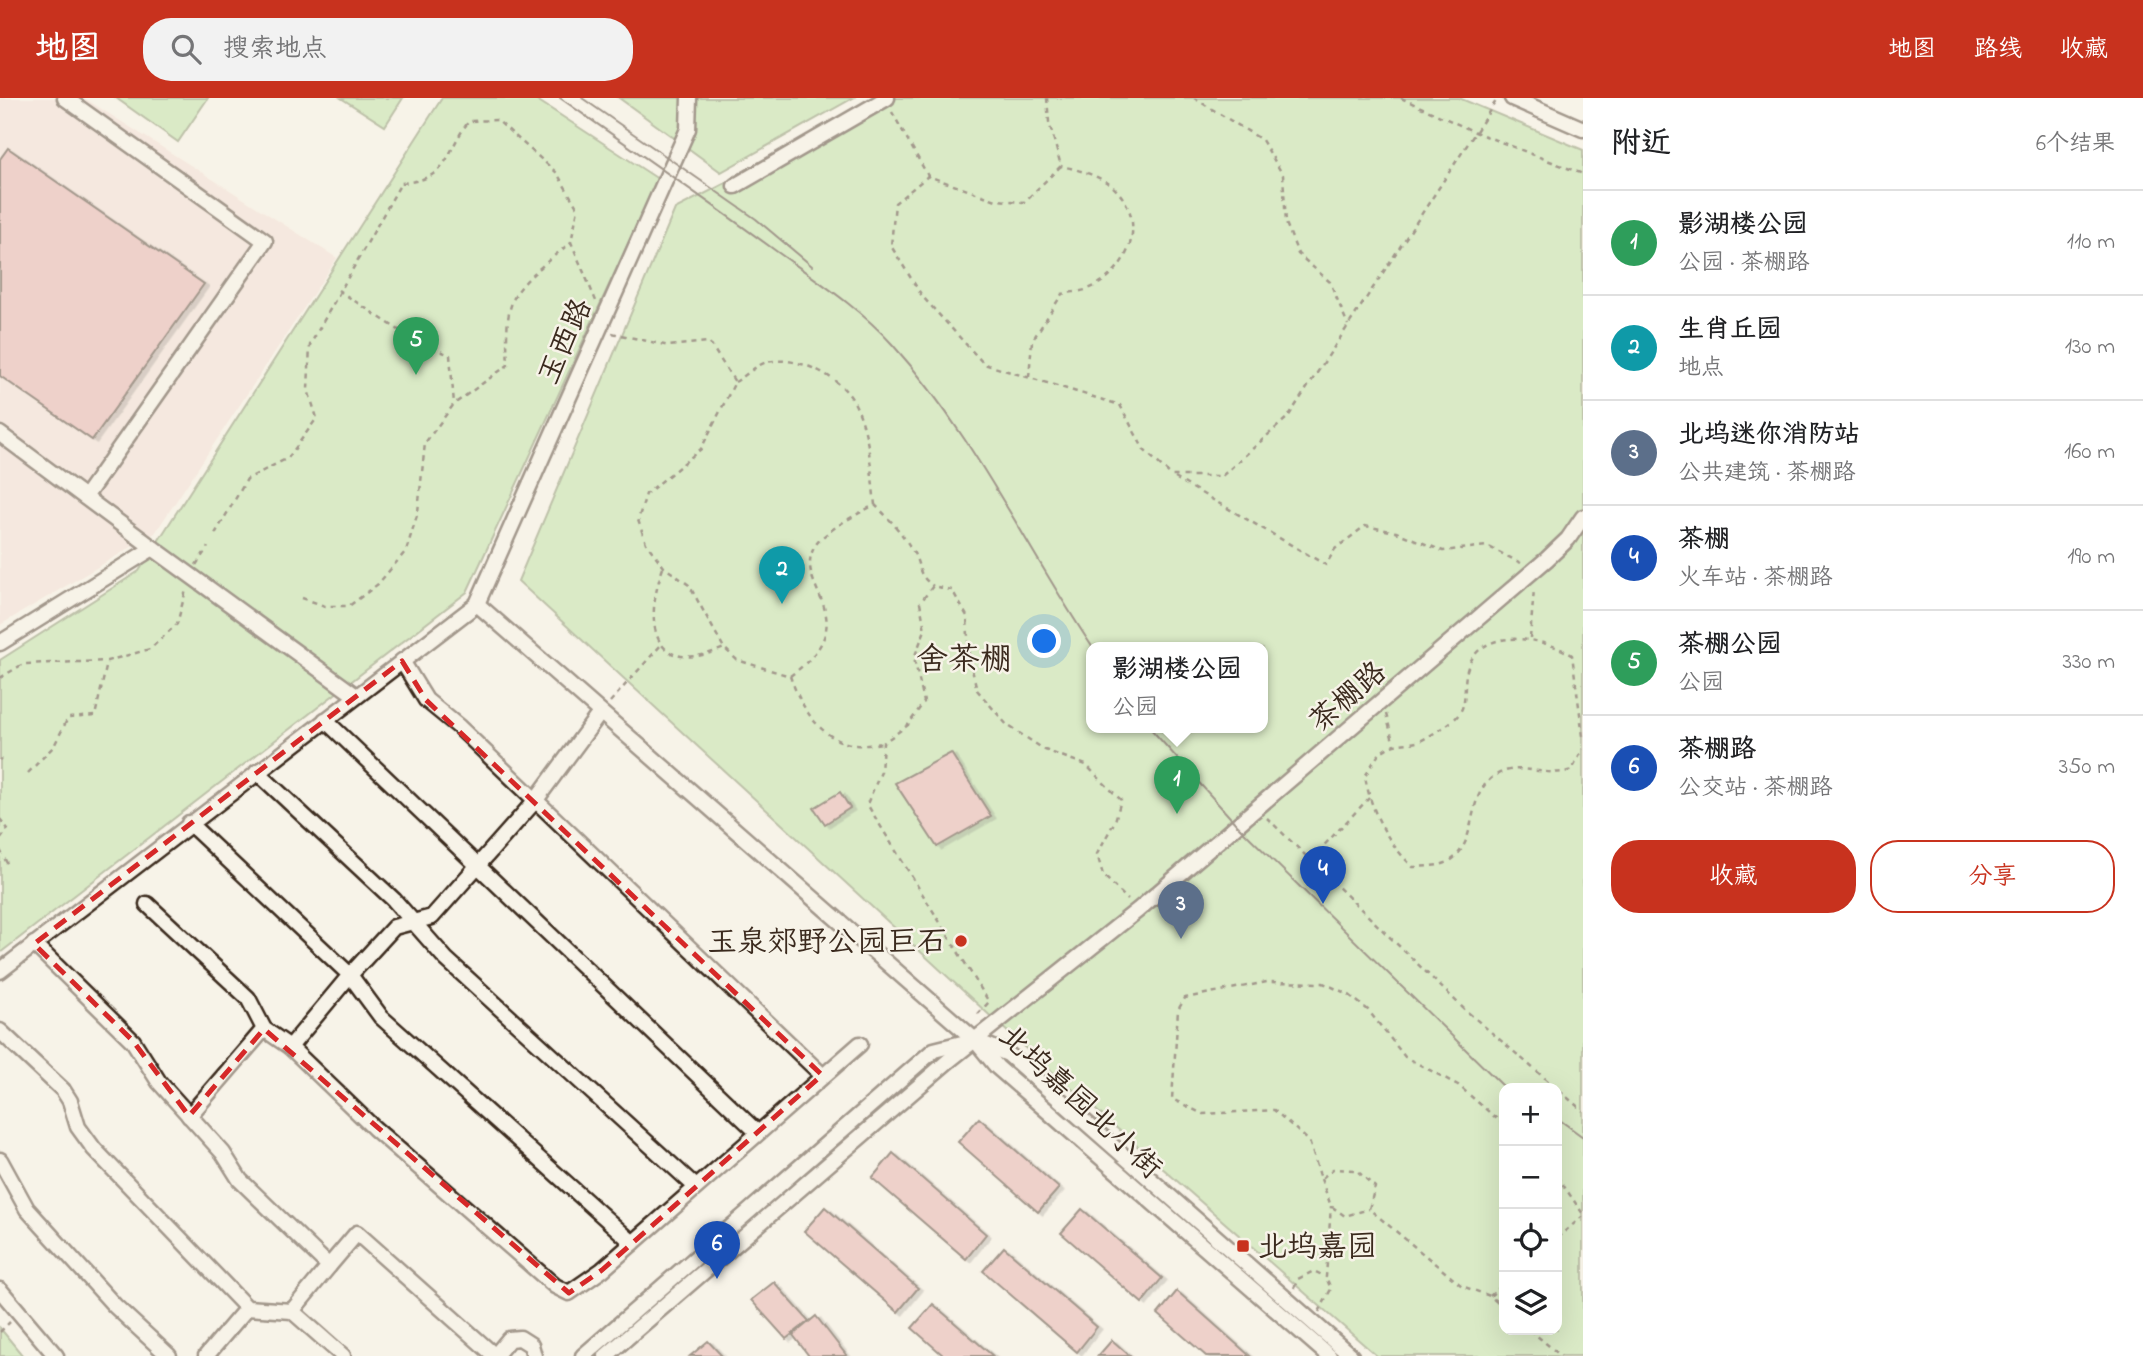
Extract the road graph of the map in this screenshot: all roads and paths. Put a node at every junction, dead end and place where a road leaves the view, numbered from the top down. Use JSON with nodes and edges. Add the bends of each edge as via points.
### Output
{"nodes":[{"id":1,"x":65,"y":98,"type":"edge"},
{"id":2,"x":689,"y":98,"type":"edge"},
{"id":3,"x":1048,"y":98,"type":"edge"},
{"id":4,"x":1194,"y":98,"type":"edge"},
{"id":5,"x":1401,"y":98,"type":"edge"},
{"id":6,"x":1498,"y":98,"type":"edge"},
{"id":7,"x":1512,"y":98,"type":"edge"},
{"id":8,"x":886,"y":99,"type":"edge"},
{"id":9,"x":1583,"y":129,"type":"edge"},
{"id":10,"x":1475,"y":132,"type":"junction"},
{"id":11,"x":1061,"y":166,"type":"junction"},
{"id":12,"x":1583,"y":174,"type":"edge"},
{"id":13,"x":928,"y":176,"type":"junction"},
{"id":14,"x":736,"y":186,"type":"dead end"},
{"id":15,"x":570,"y":242,"type":"junction"},
{"id":16,"x":338,"y":290,"type":"junction"},
{"id":17,"x":593,"y":312,"type":"dead end"},
{"id":18,"x":1348,"y":325,"type":"junction"},
{"id":19,"x":598,"y":330,"type":"junction"},
{"id":20,"x":1029,"y":377,"type":"junction"},
{"id":21,"x":734,"y":382,"type":"junction"},
{"id":22,"x":454,"y":404,"type":"junction"},
{"id":23,"x":0,"y":434,"type":"edge"},
{"id":24,"x":1172,"y":476,"type":"junction"},
{"id":25,"x":85,"y":497,"type":"junction"},
{"id":26,"x":875,"y":505,"type":"junction"},
{"id":27,"x":1583,"y":517,"type":"edge"},
{"id":28,"x":215,"y":534,"type":"dead end"},
{"id":29,"x":208,"y":547,"type":"dead end"},
{"id":30,"x":153,"y":548,"type":"junction"},
{"id":31,"x":664,"y":567,"type":"junction"},
{"id":32,"x":1535,"y":569,"type":"junction"},
{"id":33,"x":190,"y":575,"type":"junction"},
{"id":34,"x":933,"y":586,"type":"junction"},
{"id":35,"x":302,"y":598,"type":"dead end"},
{"id":36,"x":477,"y":604,"type":"junction"},
{"id":37,"x":1530,"y":638,"type":"junction"},
{"id":38,"x":0,"y":643,"type":"edge"},
{"id":39,"x":661,"y":645,"type":"junction"},
{"id":40,"x":724,"y":648,"type":"junction"},
{"id":41,"x":107,"y":661,"type":"junction"},
{"id":42,"x":402,"y":661,"type":"junction"},
{"id":43,"x":790,"y":676,"type":"junction"},
{"id":44,"x":0,"y":678,"type":"edge"},
{"id":45,"x":356,"y":696,"type":"junction"},
{"id":46,"x":1382,"y":700,"type":"junction"},
{"id":47,"x":600,"y":712,"type":"junction"},
{"id":48,"x":325,"y":720,"type":"junction"},
{"id":49,"x":1583,"y":736,"type":"edge"},
{"id":50,"x":883,"y":743,"type":"junction"},
{"id":51,"x":1394,"y":745,"type":"junction"},
{"id":52,"x":1583,"y":749,"type":"edge"},
{"id":53,"x":257,"y":772,"type":"junction"},
{"id":54,"x":29,"y":773,"type":"dead end"},
{"id":55,"x":1368,"y":798,"type":"junction"},
{"id":56,"x":535,"y":801,"type":"junction"},
{"id":57,"x":1257,"y":808,"type":"junction"},
{"id":58,"x":0,"y":819,"type":"edge"},
{"id":59,"x":189,"y":823,"type":"junction"},
{"id":60,"x":0,"y":840,"type":"edge"},
{"id":61,"x":0,"y":850,"type":"edge"},
{"id":62,"x":1310,"y":859,"type":"junction"},
{"id":63,"x":479,"y":866,"type":"junction"},
{"id":64,"x":9,"y":867,"type":"dead end"},
{"id":65,"x":147,"y":904,"type":"dead end"},
{"id":66,"x":1138,"y":910,"type":"junction"},
{"id":67,"x":412,"y":923,"type":"junction"},
{"id":68,"x":34,"y":944,"type":"junction"},
{"id":69,"x":0,"y":971,"type":"edge"},
{"id":70,"x":350,"y":975,"type":"junction"},
{"id":71,"x":978,"y":1014,"type":"dead end"},
{"id":72,"x":264,"y":1029,"type":"junction"},
{"id":73,"x":0,"y":1031,"type":"edge"},
{"id":74,"x":975,"y":1040,"type":"junction"},
{"id":75,"x":860,"y":1044,"type":"dead end"},
{"id":76,"x":290,"y":1047,"type":"junction"},
{"id":77,"x":822,"y":1075,"type":"junction"},
{"id":78,"x":1583,"y":1111,"type":"edge"},
{"id":79,"x":189,"y":1116,"type":"junction"},
{"id":80,"x":1499,"y":1121,"type":"edge"},
{"id":81,"x":757,"y":1132,"type":"junction"},
{"id":82,"x":0,"y":1160,"type":"edge"},
{"id":83,"x":1321,"y":1179,"type":"junction"},
{"id":84,"x":1562,"y":1184,"type":"edge"},
{"id":85,"x":696,"y":1187,"type":"junction"},
{"id":86,"x":1331,"y":1206,"type":"junction"},
{"id":87,"x":1368,"y":1209,"type":"junction"},
{"id":88,"x":1583,"y":1215,"type":"edge"},
{"id":89,"x":1562,"y":1234,"type":"edge"},
{"id":90,"x":633,"y":1243,"type":"junction"},
{"id":91,"x":329,"y":1266,"type":"junction"},
{"id":92,"x":1326,"y":1277,"type":"junction"},
{"id":93,"x":1499,"y":1288,"type":"edge"},
{"id":94,"x":0,"y":1290,"type":"edge"},
{"id":95,"x":1490,"y":1296,"type":"junction"},
{"id":96,"x":1288,"y":1301,"type":"junction"},
{"id":97,"x":1499,"y":1304,"type":"edge"},
{"id":98,"x":247,"y":1308,"type":"junction"},
{"id":99,"x":292,"y":1311,"type":"junction"},
{"id":100,"x":1312,"y":1322,"type":"junction"},
{"id":101,"x":1536,"y":1335,"type":"edge"},
{"id":102,"x":56,"y":1356,"type":"edge"},
{"id":103,"x":169,"y":1356,"type":"edge"},
{"id":104,"x":206,"y":1356,"type":"edge"},
{"id":105,"x":343,"y":1356,"type":"edge"},
{"id":106,"x":534,"y":1356,"type":"edge"},
{"id":107,"x":583,"y":1356,"type":"edge"},
{"id":108,"x":606,"y":1356,"type":"edge"},
{"id":109,"x":1329,"y":1356,"type":"edge"},
{"id":110,"x":1351,"y":1356,"type":"edge"},
{"id":111,"x":1561,"y":1356,"type":"edge"}],
"edges":[{"from":1,"to":25,"type":"street","via":[[265,241]]},
{"from":2,"to":19,"type":"street","name":"玉西路","via":[[688,129]]},
{"from":3,"to":11,"type":"path","via":[[1049,122]]},
{"from":4,"to":18,"type":"path","via":[[1262,140],[1283,175],[1286,223],[1298,254],[1330,282]]},
{"from":5,"to":10,"type":"path"},
{"from":6,"to":10,"type":"path"},
{"from":7,"to":9,"type":"street"},
{"from":8,"to":13,"type":"path"},
{"from":8,"to":14,"type":"street"},
{"from":10,"to":12,"type":"path"},
{"from":10,"to":18,"type":"path"},
{"from":11,"to":13,"type":"path","via":[[1024,202],[996,200]]},
{"from":11,"to":20,"type":"path","via":[[1086,171],[1119,192],[1133,223],[1129,253],[1116,272],[1088,290],[1062,294],[1032,341]]},
{"from":13,"to":20,"type":"path","via":[[895,203],[891,246],[922,296],[984,364]]},
{"from":15,"to":16,"type":"path","via":[[578,209],[557,173],[497,120],[469,121],[444,168],[423,181],[401,183]]},
{"from":15,"to":17,"type":"path","via":[[596,301]]},
{"from":15,"to":22,"type":"path","via":[[513,299],[508,365]]},
{"from":16,"to":22,"type":"path","via":[[416,342],[450,355]]},
{"from":16,"to":28,"type":"path","via":[[310,345],[308,390],[317,418],[288,458],[247,479]]},
{"from":18,"to":24,"type":"path","via":[[1288,417],[1222,476]]},
{"from":19,"to":21,"type":"path","via":[[669,346],[709,342]]},
{"from":19,"to":36,"type":"street","name":"玉西路"},
{"from":20,"to":24,"type":"path","via":[[1120,405],[1144,450]]},
{"from":21,"to":26,"type":"path","via":[[766,362],[818,368],[855,402]]},
{"from":21,"to":31,"type":"path","via":[[701,449],[646,494],[638,520],[646,543]]},
{"from":22,"to":35,"type":"path","via":[[425,443],[418,512],[405,551],[378,584],[349,606],[325,606]]},
{"from":23,"to":25,"type":"street"},
{"from":24,"to":32,"type":"path","via":[[1326,565],[1335,549],[1365,526],[1396,531],[1443,551],[1487,546]]},
{"from":25,"to":30,"type":"street"},
{"from":26,"to":34,"type":"path","via":[[892,520],[914,552],[920,577]]},
{"from":26,"to":43,"type":"path","via":[[832,530],[811,554],[827,628],[822,646]]},
{"from":27,"to":32,"type":"street","name":"茶棚路","via":[[1568,539]]},
{"from":29,"to":33,"type":"path"},
{"from":30,"to":33,"type":"street"},
{"from":30,"to":38,"type":"street"},
{"from":31,"to":39,"type":"path","via":[[653,610]]},
{"from":31,"to":40,"type":"path","via":[[689,585]]},
{"from":32,"to":37,"type":"path"},
{"from":32,"to":46,"type":"street","name":"茶棚路"},
{"from":33,"to":41,"type":"path","via":[[177,624],[150,649]]},
{"from":33,"to":45,"type":"street"},
{"from":34,"to":50,"type":"path","via":[[920,603],[925,630],[914,658],[924,702],[908,725]]},
{"from":34,"to":66,"type":"path","via":[[952,590],[967,616],[969,657],[977,690],[992,708],[1045,750],[1086,765],[1121,800],[1097,854],[1104,875]]},
{"from":36,"to":42,"type":"street"},
{"from":36,"to":47,"type":"street"},
{"from":37,"to":49,"type":"path","via":[[1572,655]]},
{"from":37,"to":51,"type":"path","via":[[1500,641],[1482,650],[1468,665],[1465,706],[1455,720],[1418,742]]},
{"from":39,"to":40,"type":"path","via":[[679,656],[699,658]]},
{"from":39,"to":47,"type":"path"},
{"from":40,"to":43,"type":"path","via":[[737,660]]},
{"from":41,"to":44,"type":"path","via":[[23,664]]},
{"from":41,"to":54,"type":"path","via":[[95,716],[68,718],[54,746]]},
{"from":42,"to":45,"type":"street"},
{"from":42,"to":56,"type":"street","via":[[426,700]]},
{"from":43,"to":50,"type":"path","via":[[799,702],[831,734],[854,745]]},
{"from":45,"to":48,"type":"street"},
{"from":46,"to":51,"type":"path"},
{"from":46,"to":57,"type":"street","name":"茶棚路"},
{"from":47,"to":56,"type":"street"},
{"from":47,"to":74,"type":"street"},
{"from":48,"to":53,"type":"street"},
{"from":48,"to":63,"type":"street"},
{"from":50,"to":71,"type":"path","via":[[881,772],[867,804],[989,1002]]},
{"from":51,"to":55,"type":"path","via":[[1382,751],[1365,776]]},
{"from":52,"to":55,"type":"path","via":[[1572,770],[1562,774],[1519,767],[1495,775],[1482,786],[1463,845],[1451,861],[1436,865],[1413,867],[1376,818]]},
{"from":53,"to":59,"type":"street"},
{"from":53,"to":67,"type":"street","via":[[394,900]]},
{"from":55,"to":62,"type":"path"},
{"from":56,"to":63,"type":"street"},
{"from":56,"to":77,"type":"street"},
{"from":57,"to":62,"type":"path"},
{"from":57,"to":66,"type":"street","name":"茶棚路"},
{"from":58,"to":60,"type":"path","via":[[8,828]]},
{"from":59,"to":68,"type":"street"},
{"from":59,"to":70,"type":"street"},
{"from":61,"to":64,"type":"path"},
{"from":62,"to":78,"type":"path","via":[[1463,1008]]},
{"from":63,"to":67,"type":"street","via":[[432,917]]},
{"from":63,"to":81,"type":"street"},
{"from":65,"to":72,"type":"street","via":[[248,998]]},
{"from":66,"to":74,"type":"street","name":"茶棚路"},
{"from":67,"to":70,"type":"street","via":[[394,927]]},
{"from":67,"to":85,"type":"street"},
{"from":68,"to":69,"type":"street"},
{"from":68,"to":79,"type":"street","via":[[133,1041],[159,1082]]},
{"from":70,"to":76,"type":"street"},
{"from":70,"to":90,"type":"street","via":[[381,1017]]},
{"from":72,"to":76,"type":"street"},
{"from":72,"to":79,"type":"street"},
{"from":73,"to":98,"type":"street","via":[[64,1090],[78,1126],[94,1149]]},
{"from":74,"to":96,"type":"street","name":"北坞嘉园北小街","via":[[1008,1054]]},
{"from":74,"to":107,"type":"street","name":"茶棚路","via":[[934,1050]]},
{"from":74,"to":108,"type":"street","name":"茶棚路"},
{"from":74,"to":109,"type":"street","name":"北坞嘉园北小街","via":[[997,1068]]},
{"from":75,"to":77,"type":"street"},
{"from":76,"to":90,"type":"street","via":[[374,1128],[555,1286],[569,1293]]},
{"from":77,"to":81,"type":"street"},
{"from":79,"to":91,"type":"street","via":[[223,1153],[240,1180]]},
{"from":80,"to":83,"type":"path","via":[[1458,1085],[1405,1057],[1368,1010],[1323,983],[1267,982],[1185,998],[1178,1010],[1171,1099],[1203,1114],[1274,1110],[1310,1141]]},
{"from":81,"to":85,"type":"street"},
{"from":82,"to":103,"type":"street","via":[[27,1209],[115,1306]]},
{"from":83,"to":86,"type":"path"},
{"from":83,"to":87,"type":"path","via":[[1334,1169],[1356,1170],[1375,1187]]},
{"from":84,"to":88,"type":"path"},
{"from":85,"to":90,"type":"street"},
{"from":86,"to":87,"type":"path","via":[[1345,1216]]},
{"from":86,"to":92,"type":"path"},
{"from":87,"to":95,"type":"path","via":[[1462,1286]]},
{"from":88,"to":89,"type":"path"},
{"from":91,"to":99,"type":"street"},
{"from":91,"to":106,"type":"street","via":[[357,1233],[495,1356],[509,1339],[520,1338],[531,1345]]},
{"from":92,"to":96,"type":"path","via":[[1314,1271],[1298,1279]]},
{"from":92,"to":100,"type":"path","via":[[1331,1289]]},
{"from":93,"to":95,"type":"path"},
{"from":94,"to":102,"type":"street"},
{"from":95,"to":97,"type":"path"},
{"from":96,"to":100,"type":"street","name":"北坞嘉园北小街"},
{"from":98,"to":99,"type":"street"},
{"from":98,"to":104,"type":"street"},
{"from":99,"to":105,"type":"street"},
{"from":100,"to":110,"type":"street","name":"北坞嘉园北小街"},
{"from":101,"to":111,"type":"path"}]}
